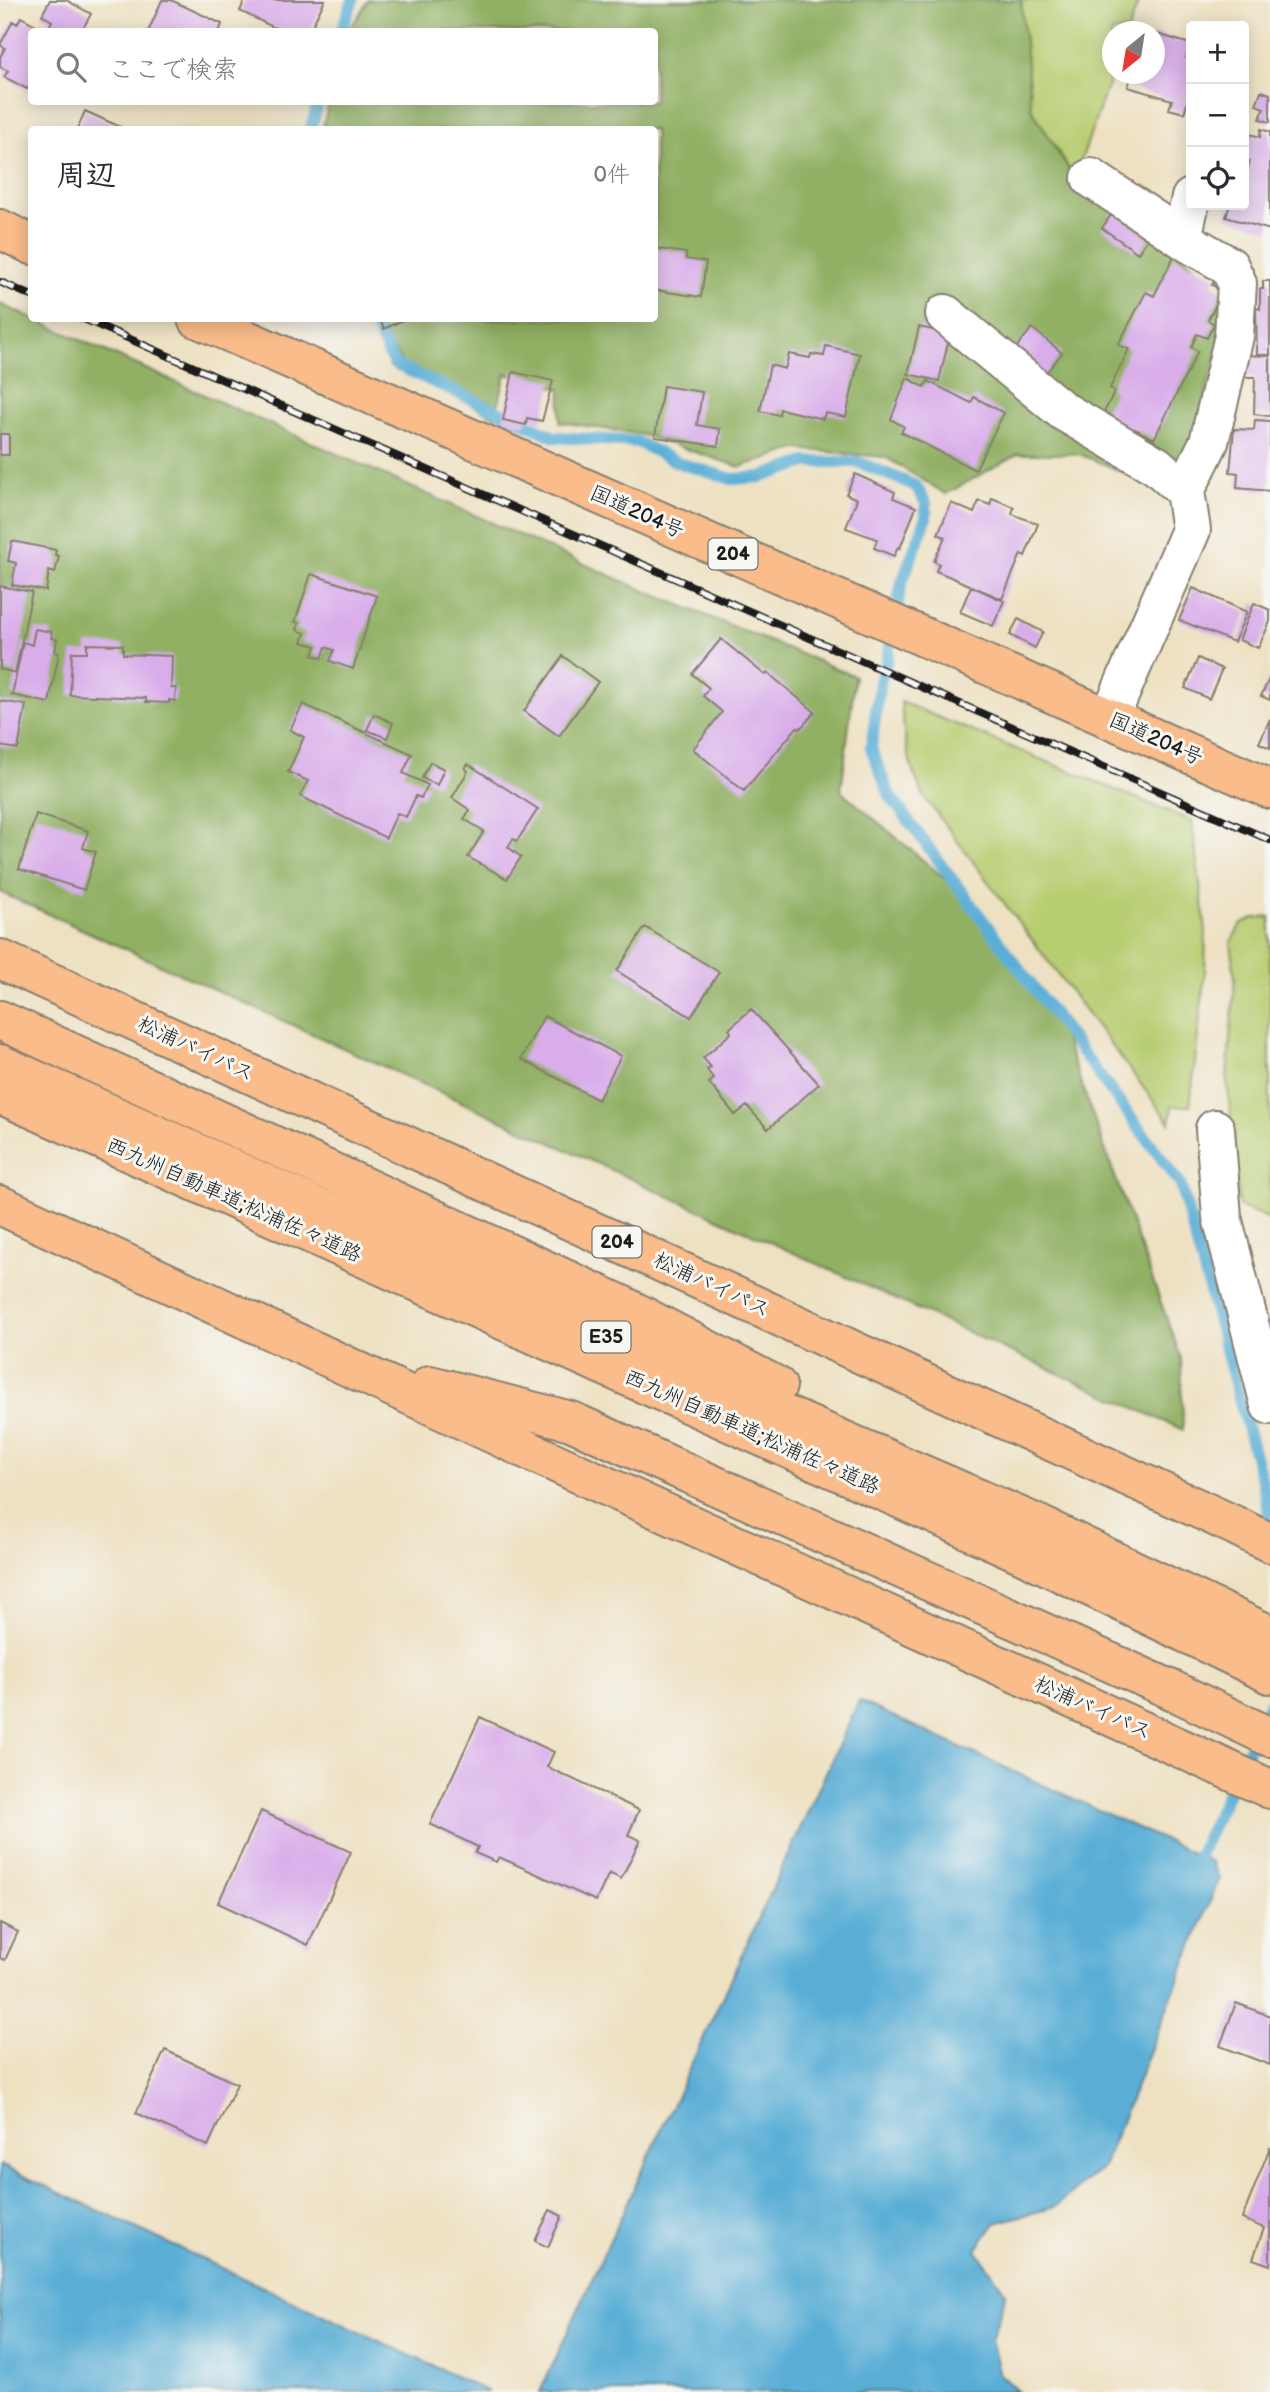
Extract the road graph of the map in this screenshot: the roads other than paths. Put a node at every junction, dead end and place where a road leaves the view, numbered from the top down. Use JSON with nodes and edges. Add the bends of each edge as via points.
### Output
{"nodes":[{"id":1,"x":1091,"y":178,"type":"dead end"},
{"id":2,"x":1188,"y":210,"type":"edge"},
{"id":3,"x":0,"y":229,"type":"edge"},
{"id":4,"x":1182,"y":238,"type":"junction"},
{"id":5,"x":28,"y":243,"type":"edge"},
{"id":6,"x":945,"y":314,"type":"dead end"},
{"id":7,"x":206,"y":322,"type":"edge"},
{"id":8,"x":1185,"y":491,"type":"junction"},
{"id":9,"x":1109,"y":719,"type":"junction"},
{"id":10,"x":1270,"y":789,"type":"edge"},
{"id":11,"x":0,"y":959,"type":"edge"},
{"id":12,"x":0,"y":1020,"type":"edge"},
{"id":13,"x":0,"y":1064,"type":"edge"},
{"id":14,"x":0,"y":1094,"type":"edge"},
{"id":15,"x":1215,"y":1129,"type":"dead end"},
{"id":16,"x":0,"y":1205,"type":"edge"},
{"id":17,"x":1264,"y":1354,"type":"edge"},
{"id":18,"x":340,"y":1362,"type":"junction"},
{"id":19,"x":1270,"y":1405,"type":"edge"},
{"id":20,"x":1037,"y":1524,"type":"junction"},
{"id":21,"x":1270,"y":1543,"type":"edge"},
{"id":22,"x":1207,"y":1623,"type":"junction"},
{"id":23,"x":1270,"y":1635,"type":"edge"},
{"id":24,"x":1270,"y":1674,"type":"edge"},
{"id":25,"x":1270,"y":1737,"type":"edge"},
{"id":26,"x":1270,"y":1789,"type":"edge"}],
"edges":[{"from":1,"to":4,"type":"street"},
{"from":2,"to":4,"type":"street"},
{"from":3,"to":5,"type":"highway"},
{"from":4,"to":8,"type":"street","via":[[1229,266],[1237,283],[1234,337],[1209,442]]},
{"from":6,"to":8,"type":"street","via":[[1063,411],[1157,466]]},
{"from":7,"to":9,"type":"highway","name":"国道204号","number":"204"},
{"from":8,"to":9,"type":"street","via":[[1191,530]]},
{"from":9,"to":10,"type":"highway","name":"国道204号","number":"204"},
{"from":11,"to":21,"type":"highway","name":"松浦バイパス","number":"204"},
{"from":12,"to":20,"type":"highway","via":[[622,1305]]},
{"from":13,"to":20,"type":"highway","name":"西九州自動車道;松浦佐々道路","number":"E35","via":[[616,1342]]},
{"from":14,"to":22,"type":"highway","name":"西九州自動車道;松浦佐々道路","number":"E35","via":[[1026,1555]]},
{"from":15,"to":17,"type":"street","via":[[1222,1217]]},
{"from":16,"to":18,"type":"highway","name":"松浦バイパス"},
{"from":17,"to":19,"type":"street"},
{"from":18,"to":25,"type":"highway","via":[[571,1421]]},
{"from":18,"to":26,"type":"highway","name":"松浦バイパス"},
{"from":20,"to":22,"type":"highway","name":"西九州自動車道;松浦佐々道路","number":"E35"},
{"from":22,"to":23,"type":"highway","name":"西九州自動車道;松浦佐々道路","number":"E35"},
{"from":22,"to":24,"type":"highway","name":"西九州自動車道;松浦佐々道路","number":"E35"}]}
